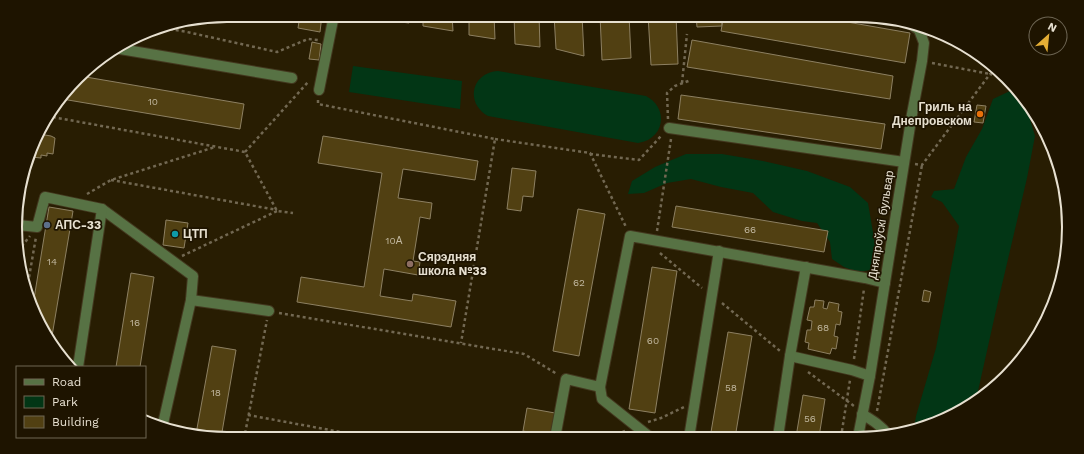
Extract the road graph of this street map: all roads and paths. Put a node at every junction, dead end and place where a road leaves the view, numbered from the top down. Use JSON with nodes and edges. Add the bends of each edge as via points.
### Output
{"nodes":[{"id":1,"x":333,"y":22,"type":"edge"},
{"id":2,"x":172,"y":29,"type":"edge"},
{"id":3,"x":920,"y":32,"type":"edge"},
{"id":4,"x":687,"y":34,"type":"dead end"},
{"id":5,"x":330,"y":41,"type":"junction"},
{"id":6,"x":124,"y":49,"type":"edge"},
{"id":7,"x":922,"y":61,"type":"junction"},
{"id":8,"x":990,"y":74,"type":"junction"},
{"id":9,"x":994,"y":75,"type":"edge"},
{"id":10,"x":292,"y":78,"type":"joint"},
{"id":11,"x":691,"y":80,"type":"dead end"},
{"id":12,"x":309,"y":81,"type":"junction"},
{"id":13,"x":682,"y":84,"type":"junction"},
{"id":14,"x":320,"y":86,"type":"junction"},
{"id":15,"x":54,"y":117,"type":"edge"},
{"id":16,"x":670,"y":129,"type":"junction"},
{"id":17,"x":495,"y":139,"type":"junction"},
{"id":18,"x":215,"y":147,"type":"junction"},
{"id":19,"x":245,"y":152,"type":"junction"},
{"id":20,"x":590,"y":154,"type":"junction"},
{"id":21,"x":904,"y":162,"type":"junction"},
{"id":22,"x":922,"y":165,"type":"junction"},
{"id":23,"x":111,"y":180,"type":"junction"},
{"id":24,"x":72,"y":203,"type":"junction"},
{"id":25,"x":102,"y":209,"type":"junction"},
{"id":26,"x":278,"y":210,"type":"junction"},
{"id":27,"x":293,"y":213,"type":"dead end"},
{"id":28,"x":22,"y":225,"type":"edge"},
{"id":29,"x":37,"y":227,"type":"junction"},
{"id":30,"x":630,"y":236,"type":"junction"},
{"id":31,"x":656,"y":240,"type":"junction"},
{"id":32,"x":719,"y":251,"type":"junction"},
{"id":33,"x":658,"y":252,"type":"dead end"},
{"id":34,"x":172,"y":261,"type":"junction"},
{"id":35,"x":806,"y":267,"type":"junction"},
{"id":36,"x":29,"y":279,"type":"edge"},
{"id":37,"x":885,"y":283,"type":"junction"},
{"id":38,"x":712,"y":295,"type":"junction"},
{"id":39,"x":191,"y":300,"type":"junction"},
{"id":40,"x":269,"y":312,"type":"junction"},
{"id":41,"x":461,"y":343,"type":"junction"},
{"id":42,"x":790,"y":357,"type":"junction"},
{"id":43,"x":78,"y":366,"type":"edge"},
{"id":44,"x":870,"y":376,"type":"junction"},
{"id":45,"x":566,"y":379,"type":"junction"},
{"id":46,"x":600,"y":387,"type":"junction"},
{"id":47,"x":862,"y":413,"type":"junction"},
{"id":48,"x":248,"y":415,"type":"junction"},
{"id":49,"x":875,"y":421,"type":"junction"},
{"id":50,"x":163,"y":422,"type":"edge"},
{"id":51,"x":885,"y":430,"type":"edge"},
{"id":52,"x":245,"y":432,"type":"edge"},
{"id":53,"x":341,"y":432,"type":"edge"},
{"id":54,"x":556,"y":432,"type":"edge"},
{"id":55,"x":643,"y":432,"type":"edge"},
{"id":56,"x":690,"y":432,"type":"edge"},
{"id":57,"x":779,"y":432,"type":"edge"},
{"id":58,"x":859,"y":432,"type":"edge"}],
"edges":[{"from":1,"to":5,"type":"street"},
{"from":2,"to":5,"type":"path","via":[[277,52],[308,39]]},
{"from":3,"to":7,"type":"street","name":"Дняпроўскі бульвар","via":[[924,43]]},
{"from":4,"to":13,"type":"path"},
{"from":5,"to":14,"type":"street"},
{"from":6,"to":10,"type":"street"},
{"from":7,"to":8,"type":"path"},
{"from":7,"to":21,"type":"street","name":"Дняпроўскі бульвар"},
{"from":8,"to":9,"type":"path"},
{"from":8,"to":22,"type":"path"},
{"from":10,"to":12,"type":"path"},
{"from":11,"to":13,"type":"path"},
{"from":12,"to":14,"type":"path"},
{"from":12,"to":19,"type":"path"},
{"from":13,"to":16,"type":"path","via":[[674,86],[666,93]]},
{"from":14,"to":17,"type":"path","via":[[318,104]]},
{"from":15,"to":18,"type":"path"},
{"from":16,"to":20,"type":"path","via":[[639,160]]},
{"from":16,"to":21,"type":"street"},
{"from":16,"to":31,"type":"path"},
{"from":17,"to":20,"type":"path"},
{"from":17,"to":41,"type":"path"},
{"from":18,"to":19,"type":"path"},
{"from":18,"to":23,"type":"path"},
{"from":19,"to":26,"type":"path"},
{"from":20,"to":30,"type":"path"},
{"from":21,"to":22,"type":"path"},
{"from":21,"to":37,"type":"street","name":"Дняпроўскі бульвар"},
{"from":22,"to":49,"type":"path"},
{"from":23,"to":24,"type":"path"},
{"from":23,"to":26,"type":"path"},
{"from":24,"to":25,"type":"street"},
{"from":24,"to":29,"type":"street","via":[[44,197]]},
{"from":25,"to":34,"type":"street"},
{"from":25,"to":43,"type":"street"},
{"from":26,"to":27,"type":"path"},
{"from":26,"to":34,"type":"path"},
{"from":28,"to":29,"type":"street"},
{"from":29,"to":36,"type":"path"},
{"from":30,"to":31,"type":"street"},
{"from":30,"to":46,"type":"street"},
{"from":31,"to":32,"type":"street"},
{"from":32,"to":35,"type":"street"},
{"from":32,"to":38,"type":"street"},
{"from":33,"to":38,"type":"path"},
{"from":34,"to":39,"type":"street","via":[[193,276]]},
{"from":35,"to":37,"type":"street"},
{"from":35,"to":42,"type":"street"},
{"from":37,"to":44,"type":"street","name":"Дняпроўскі бульвар"},
{"from":38,"to":42,"type":"path"},
{"from":38,"to":56,"type":"street"},
{"from":39,"to":40,"type":"street"},
{"from":39,"to":50,"type":"street"},
{"from":40,"to":41,"type":"path"},
{"from":40,"to":48,"type":"path"},
{"from":41,"to":45,"type":"path","via":[[524,354]]},
{"from":42,"to":44,"type":"street"},
{"from":42,"to":47,"type":"path"},
{"from":42,"to":57,"type":"street"},
{"from":44,"to":47,"type":"street","name":"Дняпроўскі бульвар"},
{"from":45,"to":46,"type":"street"},
{"from":45,"to":54,"type":"street"},
{"from":46,"to":55,"type":"street","via":[[602,399]]},
{"from":47,"to":49,"type":"street"},
{"from":47,"to":58,"type":"street","name":"Дняпроўскі бульвар"},
{"from":48,"to":52,"type":"path"},
{"from":48,"to":53,"type":"path"},
{"from":49,"to":51,"type":"street"}]}
